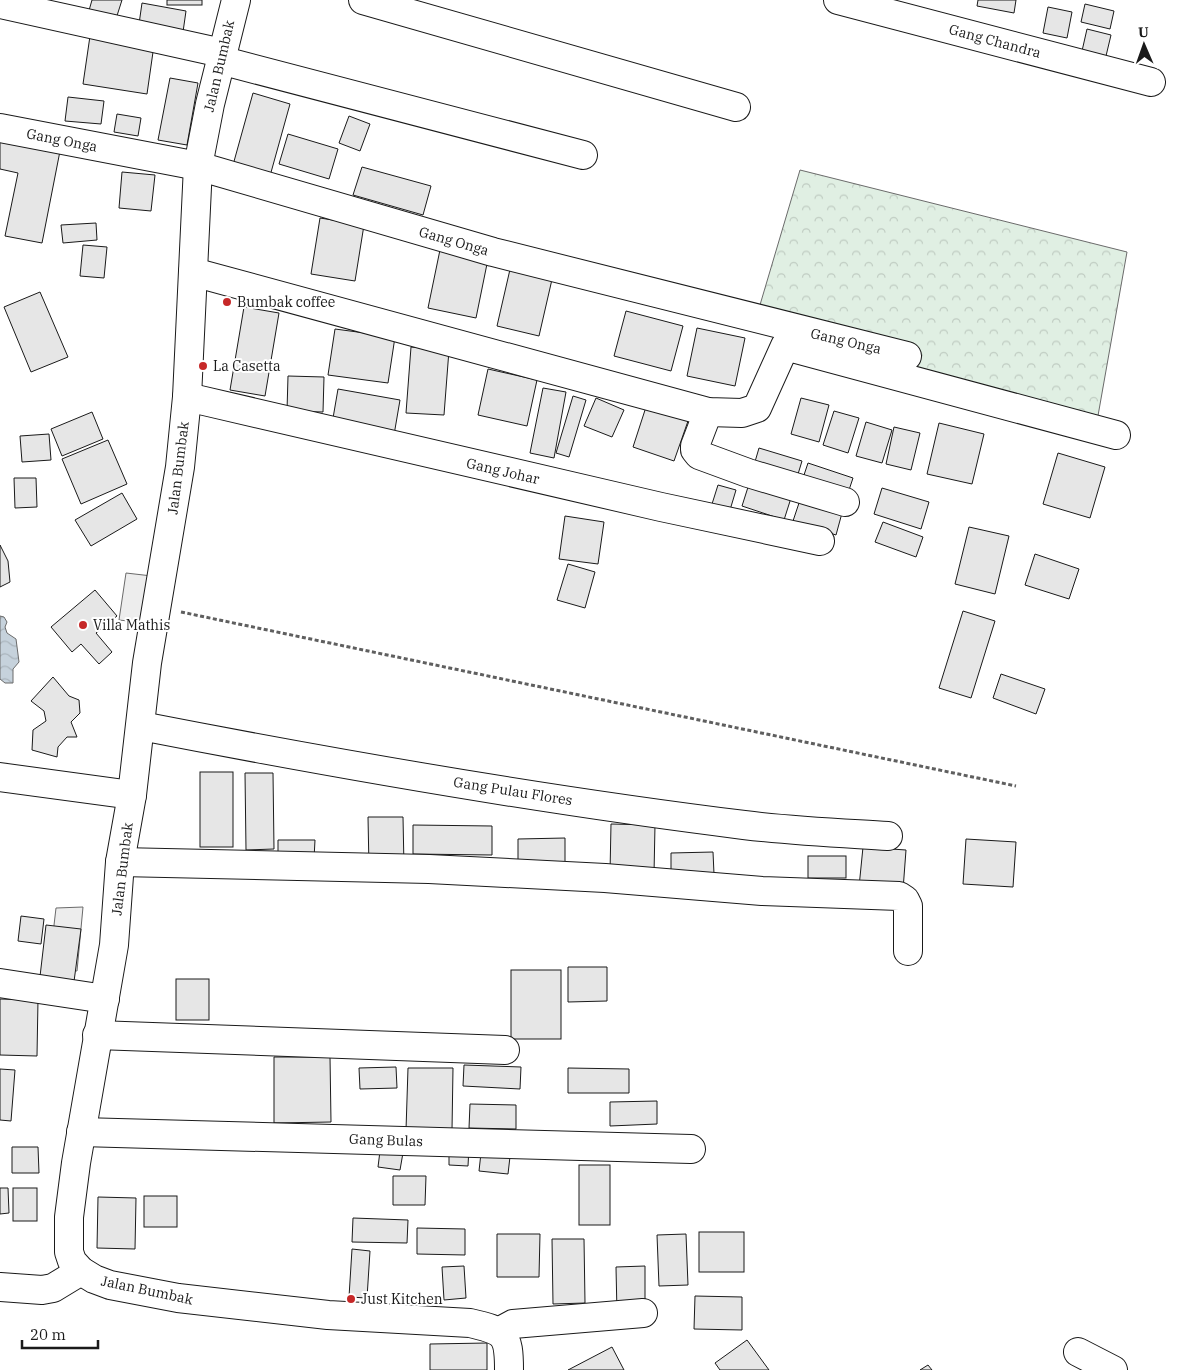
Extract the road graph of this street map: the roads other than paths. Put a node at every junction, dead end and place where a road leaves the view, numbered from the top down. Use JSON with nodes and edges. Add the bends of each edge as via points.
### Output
{"nodes":[{"id":1,"x":236,"y":0,"type":"edge"},
{"id":2,"x":363,"y":0,"type":"edge"},
{"id":3,"x":838,"y":0,"type":"edge"},
{"id":4,"x":0,"y":4,"type":"edge"},
{"id":5,"x":221,"y":56,"type":"junction"},
{"id":6,"x":1151,"y":82,"type":"dead end"},
{"id":7,"x":736,"y":107,"type":"dead end"},
{"id":8,"x":0,"y":128,"type":"edge"},
{"id":9,"x":582,"y":155,"type":"dead end"},
{"id":10,"x":198,"y":166,"type":"junction"},
{"id":11,"x":193,"y":272,"type":"junction"},
{"id":12,"x":907,"y":356,"type":"dead end"},
{"id":13,"x":187,"y":397,"type":"junction"},
{"id":14,"x":708,"y":412,"type":"junction"},
{"id":15,"x":1116,"y":435,"type":"dead end"},
{"id":16,"x":845,"y":502,"type":"dead end"},
{"id":17,"x":820,"y":541,"type":"dead end"},
{"id":18,"x":140,"y":726,"type":"junction"},
{"id":19,"x":0,"y":776,"type":"edge"},
{"id":20,"x":132,"y":796,"type":"junction"},
{"id":21,"x":888,"y":836,"type":"dead end"},
{"id":22,"x":120,"y":862,"type":"junction"},
{"id":23,"x":908,"y":951,"type":"dead end"},
{"id":24,"x":0,"y":983,"type":"edge"},
{"id":25,"x":105,"y":999,"type":"junction"},
{"id":26,"x":97,"y":1036,"type":"junction"},
{"id":27,"x":505,"y":1050,"type":"dead end"},
{"id":28,"x":81,"y":1132,"type":"junction"},
{"id":29,"x":691,"y":1149,"type":"dead end"},
{"id":30,"x":81,"y":1271,"type":"junction"},
{"id":31,"x":0,"y":1287,"type":"edge"},
{"id":32,"x":643,"y":1313,"type":"dead end"},
{"id":33,"x":500,"y":1331,"type":"junction"},
{"id":34,"x":1078,"y":1352,"type":"dead end"},
{"id":35,"x":509,"y":1370,"type":"edge"},
{"id":36,"x":1112,"y":1370,"type":"edge"}],
"edges":[{"from":1,"to":5,"type":"street","name":"Jalan Bumbak"},
{"from":2,"to":7,"type":"street"},
{"from":3,"to":6,"type":"street","name":"Gang Chandra"},
{"from":4,"to":5,"type":"street"},
{"from":5,"to":9,"type":"street"},
{"from":5,"to":10,"type":"street","name":"Jalan Bumbak"},
{"from":8,"to":10,"type":"street","name":"Gang Onga"},
{"from":10,"to":11,"type":"street","name":"Jalan Bumbak"},
{"from":10,"to":12,"type":"street","name":"Gang Onga","via":[[493,252]]},
{"from":11,"to":13,"type":"street","name":"Jalan Bumbak"},
{"from":11,"to":14,"type":"street"},
{"from":13,"to":17,"type":"street","name":"Gang Johar"},
{"from":13,"to":18,"type":"street","name":"Jalan Bumbak","via":[[180,467],[147,662]]},
{"from":14,"to":15,"type":"street","via":[[742,413],[757,408],[785,346]]},
{"from":14,"to":16,"type":"street","via":[[695,446],[699,455]]},
{"from":18,"to":20,"type":"street","name":"Jalan Bumbak"},
{"from":18,"to":21,"type":"street","name":"Gang Pulau Flores","via":[[327,763],[518,793],[746,825]]},
{"from":19,"to":20,"type":"street"},
{"from":20,"to":22,"type":"street","name":"Jalan Bumbak"},
{"from":22,"to":23,"type":"street","via":[[429,869],[605,878],[762,891],[899,896],[908,906]]},
{"from":22,"to":25,"type":"street","name":"Jalan Bumbak","via":[[114,945]]},
{"from":24,"to":25,"type":"street"},
{"from":25,"to":26,"type":"street","name":"Jalan Bumbak"},
{"from":26,"to":27,"type":"street"},
{"from":26,"to":28,"type":"street","name":"Jalan Bumbak"},
{"from":28,"to":29,"type":"street","name":"Gang Bulas"},
{"from":28,"to":30,"type":"street","name":"Jalan Bumbak","via":[[68,1238],[72,1261]]},
{"from":30,"to":31,"type":"street","via":[[48,1289]]},
{"from":30,"to":33,"type":"street","name":"Jalan Bumbak","via":[[110,1285],[178,1298],[328,1315],[470,1323]]},
{"from":32,"to":33,"type":"street","via":[[513,1324]]},
{"from":33,"to":35,"type":"street","via":[[508,1344]]},
{"from":34,"to":36,"type":"street"}]}
